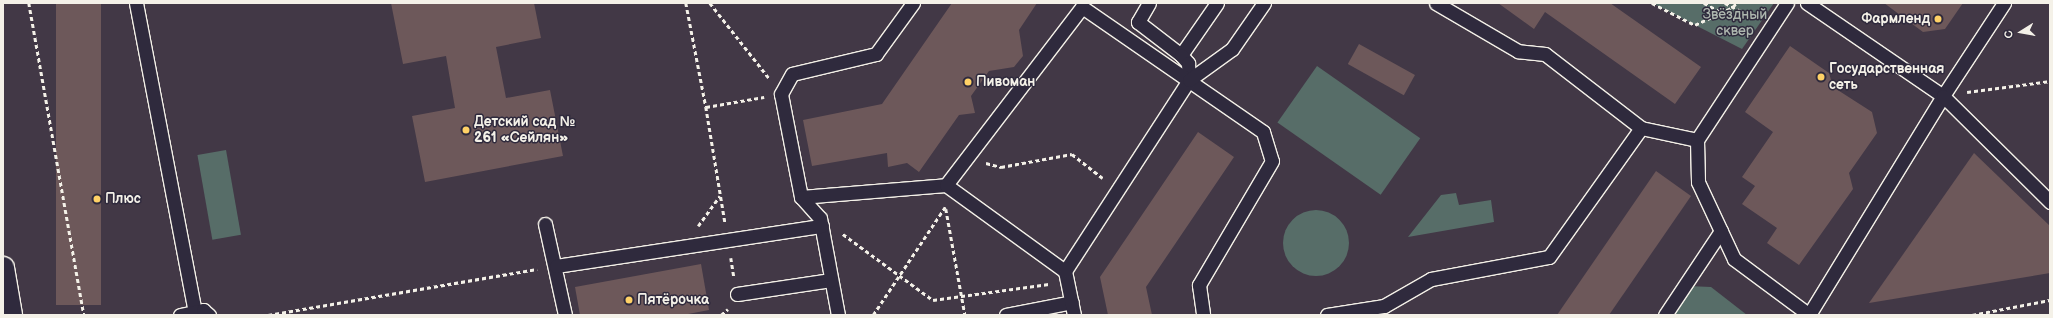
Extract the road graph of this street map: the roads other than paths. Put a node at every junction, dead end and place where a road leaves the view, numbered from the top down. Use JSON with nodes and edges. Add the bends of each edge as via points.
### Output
{"nodes":[{"id":1,"x":136,"y":3,"type":"edge"},
{"id":2,"x":913,"y":3,"type":"edge"},
{"id":3,"x":1149,"y":3,"type":"edge"},
{"id":4,"x":1217,"y":3,"type":"edge"},
{"id":5,"x":1264,"y":3,"type":"edge"},
{"id":6,"x":1436,"y":3,"type":"edge"},
{"id":7,"x":1787,"y":3,"type":"edge"},
{"id":8,"x":1807,"y":3,"type":"edge"},
{"id":9,"x":2004,"y":3,"type":"edge"},
{"id":10,"x":1084,"y":5,"type":"edge"},
{"id":11,"x":1181,"y":55,"type":"junction"},
{"id":12,"x":1189,"y":80,"type":"junction"},
{"id":13,"x":1943,"y":96,"type":"junction"},
{"id":14,"x":1641,"y":128,"type":"junction"},
{"id":15,"x":1696,"y":140,"type":"junction"},
{"id":16,"x":946,"y":185,"type":"junction"},
{"id":17,"x":801,"y":197,"type":"junction"},
{"id":18,"x":2050,"y":202,"type":"edge"},
{"id":19,"x":821,"y":222,"type":"junction"},
{"id":20,"x":545,"y":224,"type":"dead end"},
{"id":21,"x":1721,"y":231,"type":"junction"},
{"id":22,"x":556,"y":266,"type":"junction"},
{"id":23,"x":3,"y":268,"type":"edge"},
{"id":24,"x":1066,"y":276,"type":"junction"},
{"id":25,"x":831,"y":280,"type":"junction"},
{"id":26,"x":737,"y":294,"type":"road end"},
{"id":27,"x":1073,"y":309,"type":"edge"},
{"id":28,"x":1385,"y":311,"type":"edge"},
{"id":29,"x":195,"y":312,"type":"junction"},
{"id":30,"x":1809,"y":314,"type":"edge"},
{"id":31,"x":11,"y":315,"type":"edge"},
{"id":32,"x":180,"y":315,"type":"edge"},
{"id":33,"x":209,"y":315,"type":"edge"},
{"id":34,"x":566,"y":315,"type":"edge"},
{"id":35,"x":838,"y":315,"type":"edge"},
{"id":36,"x":1006,"y":315,"type":"edge"},
{"id":37,"x":1203,"y":315,"type":"edge"},
{"id":38,"x":1327,"y":315,"type":"edge"},
{"id":39,"x":1664,"y":315,"type":"edge"}],
"edges":[{"from":1,"to":29,"type":"lane"},
{"from":2,"to":17,"type":"lane","via":[[876,54],[792,74],[781,94]]},
{"from":3,"to":11,"type":"lane","via":[[1138,22]]},
{"from":4,"to":11,"type":"lane"},
{"from":5,"to":12,"type":"lane","via":[[1232,49]]},
{"from":6,"to":14,"type":"lane","via":[[1518,51],[1545,54]]},
{"from":7,"to":15,"type":"lane"},
{"from":8,"to":13,"type":"lane"},
{"from":9,"to":13,"type":"lane"},
{"from":10,"to":12,"type":"lane"},
{"from":10,"to":16,"type":"lane"},
{"from":11,"to":12,"type":"lane","via":[[1188,63]]},
{"from":12,"to":24,"type":"lane"},
{"from":12,"to":37,"type":"lane","via":[[1264,132],[1272,161],[1199,285]]},
{"from":13,"to":18,"type":"lane"},
{"from":13,"to":30,"type":"lane"},
{"from":14,"to":15,"type":"lane"},
{"from":14,"to":28,"type":"lane","via":[[1549,257],[1431,279]]},
{"from":15,"to":21,"type":"lane","via":[[1698,182]]},
{"from":16,"to":17,"type":"lane"},
{"from":16,"to":24,"type":"lane"},
{"from":17,"to":19,"type":"lane"},
{"from":19,"to":22,"type":"lane","via":[[683,248]]},
{"from":19,"to":25,"type":"lane"},
{"from":20,"to":22,"type":"lane"},
{"from":21,"to":30,"type":"lane","via":[[1734,259]]},
{"from":21,"to":39,"type":"lane"},
{"from":22,"to":34,"type":"lane"},
{"from":23,"to":31,"type":"main road"},
{"from":24,"to":27,"type":"lane"},
{"from":25,"to":26,"type":"lane"},
{"from":25,"to":35,"type":"lane"},
{"from":27,"to":36,"type":"lane"},
{"from":28,"to":38,"type":"lane"},
{"from":29,"to":32,"type":"lane"},
{"from":29,"to":33,"type":"lane","via":[[203,310]]}]}
